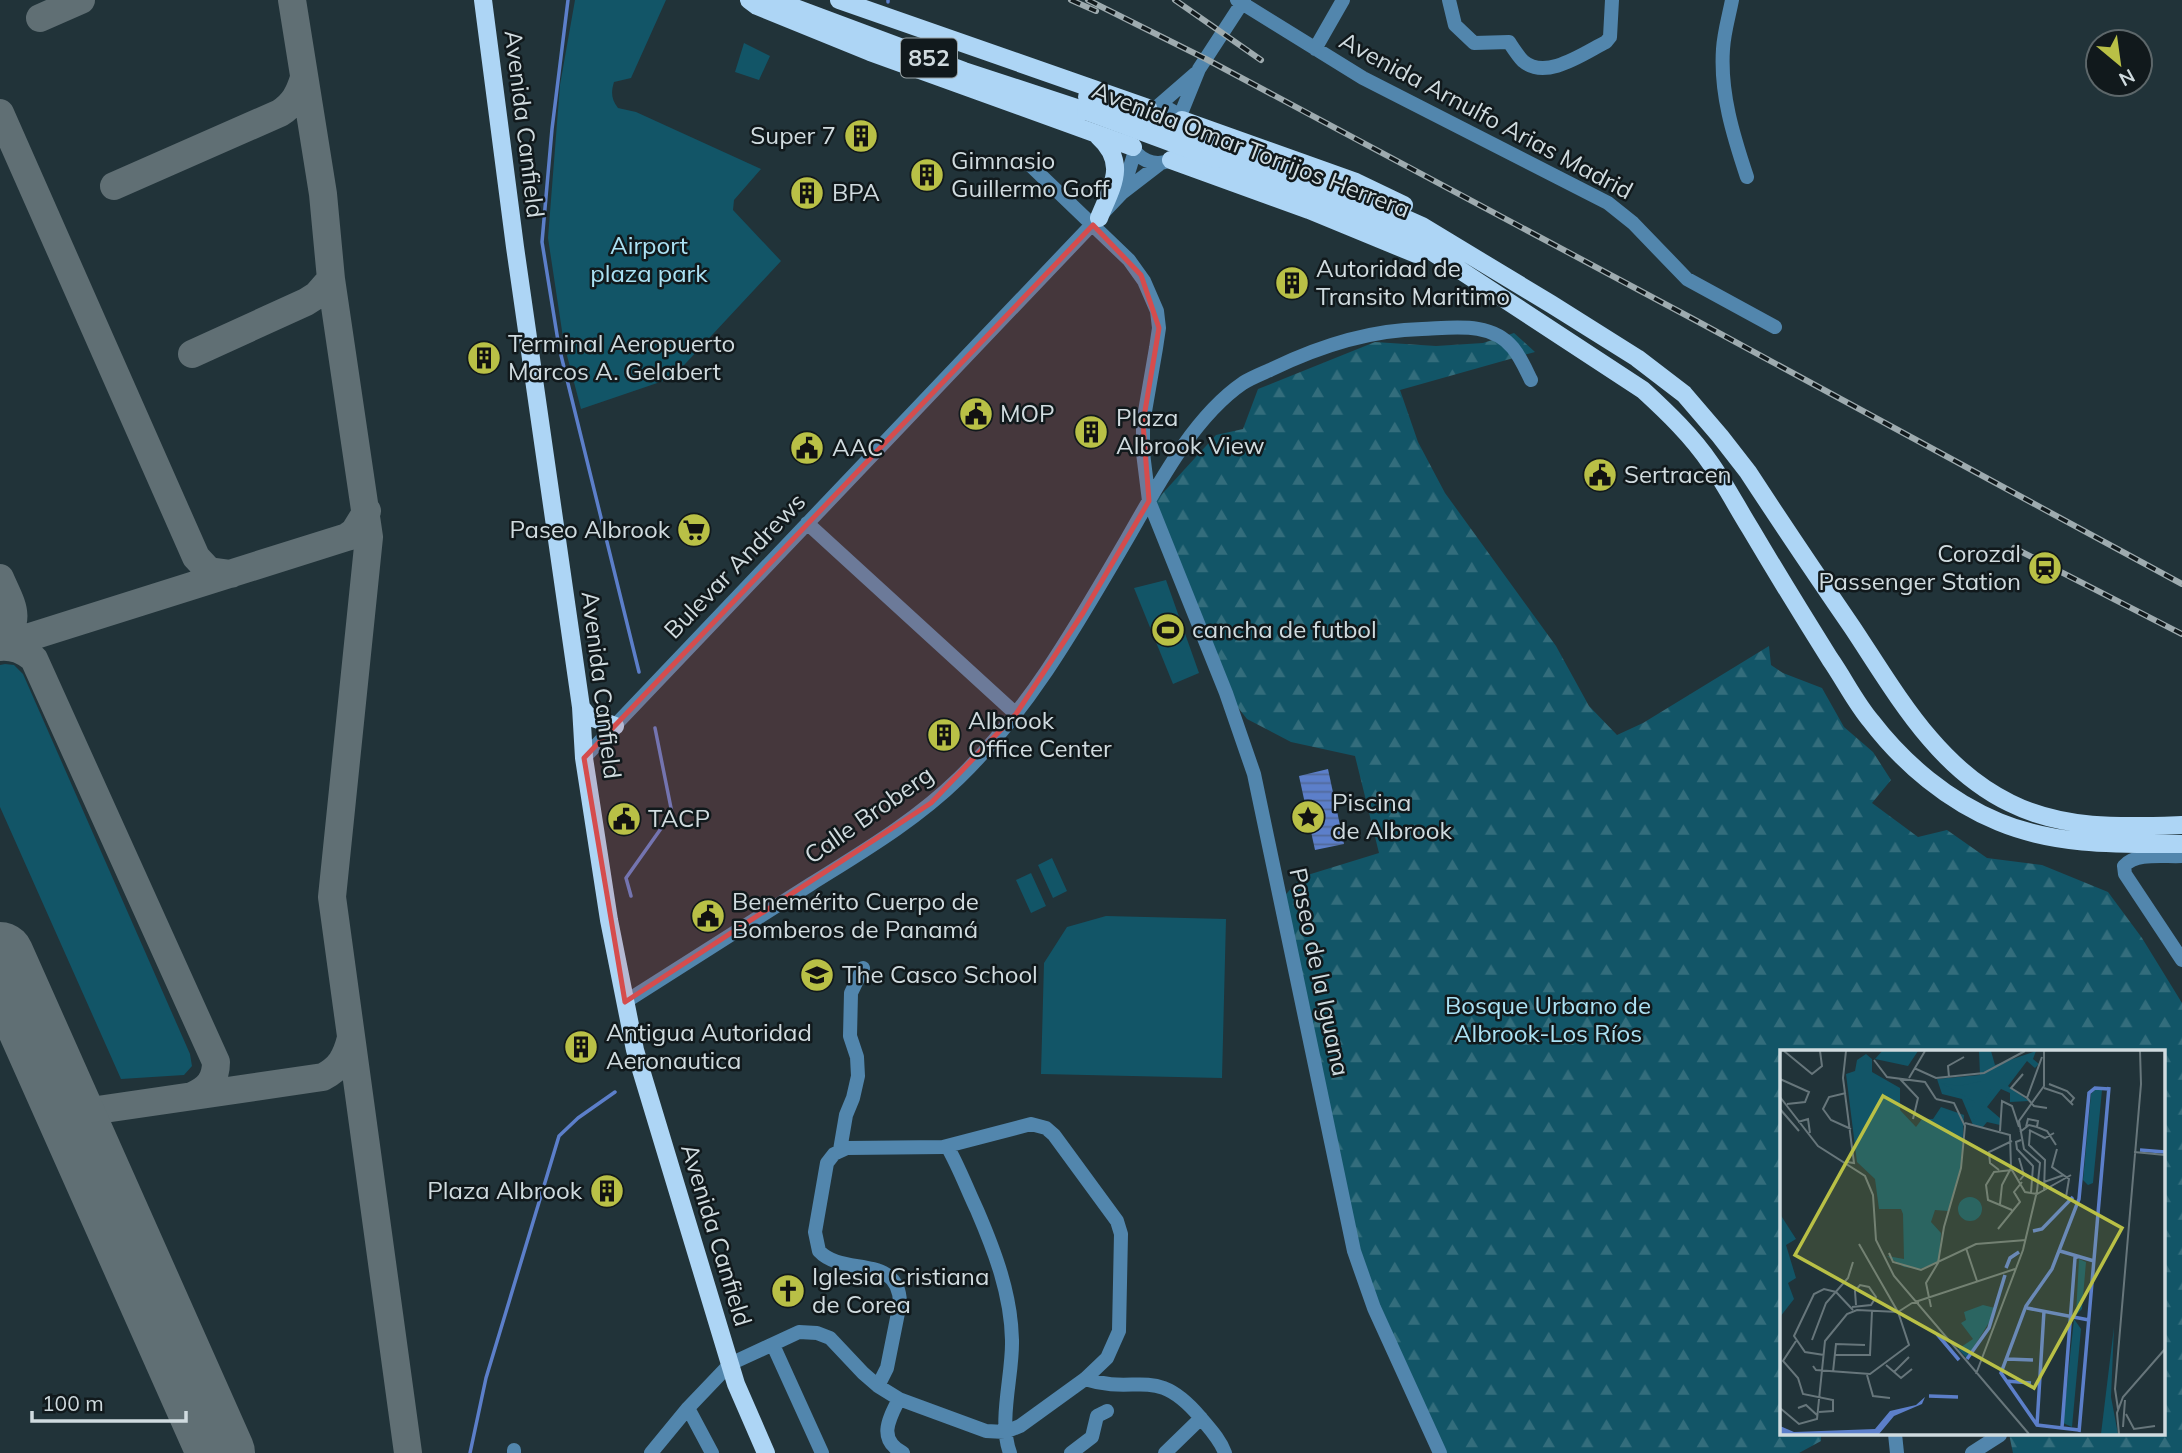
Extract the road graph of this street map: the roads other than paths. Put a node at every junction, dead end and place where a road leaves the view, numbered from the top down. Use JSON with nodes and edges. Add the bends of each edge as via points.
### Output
{"nodes":[{"id":1,"x":483,"y":0,"type":"edge"},
{"id":2,"x":749,"y":0,"type":"edge"},
{"id":3,"x":774,"y":0,"type":"edge"},
{"id":4,"x":827,"y":0,"type":"edge"},
{"id":5,"x":839,"y":0,"type":"edge"},
{"id":6,"x":1343,"y":0,"type":"edge"},
{"id":7,"x":1449,"y":0,"type":"edge"},
{"id":8,"x":1612,"y":0,"type":"edge"},
{"id":9,"x":1732,"y":0,"type":"edge"},
{"id":10,"x":1241,"y":1,"type":"edge"},
{"id":11,"x":1315,"y":49,"type":"junction"},
{"id":12,"x":1199,"y":69,"type":"junction"},
{"id":13,"x":1153,"y":107,"type":"junction"},
{"id":14,"x":1088,"y":111,"type":"junction"},
{"id":15,"x":1181,"y":118,"type":"junction"},
{"id":16,"x":1134,"y":149,"type":"junction"},
{"id":17,"x":1222,"y":155,"type":"junction"},
{"id":18,"x":1166,"y":161,"type":"junction"},
{"id":19,"x":1028,"y":163,"type":"dead end"},
{"id":20,"x":1747,"y":177,"type":"dead end"},
{"id":21,"x":1122,"y":193,"type":"junction"},
{"id":22,"x":1096,"y":221,"type":"junction"},
{"id":23,"x":1774,"y":327,"type":"dead end"},
{"id":24,"x":1531,"y":380,"type":"dead end"},
{"id":25,"x":1149,"y":501,"type":"junction"},
{"id":26,"x":807,"y":523,"type":"junction"},
{"id":27,"x":580,"y":707,"type":"junction"},
{"id":28,"x":1016,"y":714,"type":"junction"},
{"id":29,"x":615,"y":726,"type":"junction"},
{"id":30,"x":584,"y":758,"type":"junction"},
{"id":31,"x":2182,"y":825,"type":"edge"},
{"id":32,"x":2182,"y":844,"type":"edge"},
{"id":33,"x":2182,"y":856,"type":"edge"},
{"id":34,"x":2182,"y":960,"type":"edge"},
{"id":35,"x":863,"y":968,"type":"dead end"},
{"id":36,"x":625,"y":1002,"type":"junction"},
{"id":37,"x":947,"y":1146,"type":"junction"},
{"id":38,"x":840,"y":1150,"type":"junction"},
{"id":39,"x":773,"y":1345,"type":"junction"},
{"id":40,"x":730,"y":1364,"type":"junction"},
{"id":41,"x":1085,"y":1380,"type":"junction"},
{"id":42,"x":878,"y":1386,"type":"junction"},
{"id":43,"x":899,"y":1399,"type":"junction"},
{"id":44,"x":688,"y":1408,"type":"junction"},
{"id":45,"x":1107,"y":1411,"type":"dead end"},
{"id":46,"x":1201,"y":1418,"type":"junction"},
{"id":47,"x":1005,"y":1432,"type":"junction"},
{"id":48,"x":1998,"y":1436,"type":"edge"},
{"id":49,"x":651,"y":1453,"type":"edge"},
{"id":50,"x":712,"y":1453,"type":"edge"},
{"id":51,"x":766,"y":1453,"type":"edge"},
{"id":52,"x":822,"y":1453,"type":"edge"},
{"id":53,"x":903,"y":1453,"type":"edge"},
{"id":54,"x":1010,"y":1453,"type":"edge"},
{"id":55,"x":1071,"y":1453,"type":"edge"},
{"id":56,"x":1165,"y":1453,"type":"edge"},
{"id":57,"x":1225,"y":1453,"type":"edge"},
{"id":58,"x":1440,"y":1453,"type":"edge"},
{"id":59,"x":1972,"y":1453,"type":"edge"}],
"edges":[{"from":1,"to":27,"type":"main road","name":"Avenida Canfield"},
{"from":2,"to":14,"type":"main road","via":[[870,52]]},
{"from":3,"to":14,"type":"main road","name":"Avenida Omar Torrijos Herrera","number":"852","via":[[964,71]]},
{"from":4,"to":14,"type":"main road","name":"Avenida Omar Torrijos Herrera","number":"852"},
{"from":5,"to":14,"type":"main road"},
{"from":6,"to":11,"type":"street"},
{"from":7,"to":8,"type":"street","via":[[1455,25],[1474,43],[1509,43],[1523,61],[1538,69],[1606,42]]},
{"from":9,"to":20,"type":"street","via":[[1723,47],[1724,91]]},
{"from":10,"to":11,"type":"street","name":"Avenida Arnulfo Arias Madrid"},
{"from":10,"to":12,"type":"street"},
{"from":11,"to":23,"type":"street","name":"Avenida Arnulfo Arias Madrid","via":[[1608,203],[1687,279]]},
{"from":12,"to":13,"type":"street"},
{"from":12,"to":15,"type":"street"},
{"from":13,"to":14,"type":"main road"},
{"from":13,"to":15,"type":"street","via":[[1169,108]]},
{"from":13,"to":16,"type":"street","via":[[1131,125]]},
{"from":14,"to":16,"type":"main road"},
{"from":14,"to":17,"type":"main road","name":"Avenida Omar Torrijos Herrera","number":"852","bridge":true},
{"from":14,"to":22,"type":"main road","via":[[1116,167],[1115,180]]},
{"from":15,"to":17,"type":"main road"},
{"from":15,"to":18,"type":"street","via":[[1186,128],[1184,147]]},
{"from":16,"to":18,"type":"street","via":[[1148,161]]},
{"from":16,"to":21,"type":"street","name":"Bulevar Andrews"},
{"from":17,"to":18,"type":"main road"},
{"from":17,"to":31,"type":"main road","name":"Avenida Omar Torrijos Herrera","via":[[1354,197],[1422,226],[1637,358],[1684,394],[1748,472],[1912,716],[1947,759],[1978,785],[2011,804],[2082,824]]},
{"from":17,"to":32,"type":"main road","name":"Avenida Omar Torrijos Herrera","via":[[1411,238],[1643,390],[1677,421],[1711,464],[1869,719],[1897,753],[1928,780],[1966,806],[2038,834],[2111,844]]},
{"from":18,"to":21,"type":"street","name":"Bulevar Andrews"},
{"from":19,"to":22,"type":"street","name":"Paseo de la Iguana"},
{"from":21,"to":22,"type":"street","name":"Bulevar Andrews"},
{"from":22,"to":25,"type":"street","name":"Paseo de la Iguana","via":[[1141,275],[1157,311],[1159,328],[1143,423]]},
{"from":22,"to":26,"type":"street","name":"Bulevar Andrews"},
{"from":24,"to":25,"type":"street","name":"Calle Broberg","via":[[1512,346],[1487,330],[1383,332],[1307,353],[1243,382],[1216,407]]},
{"from":25,"to":28,"type":"street","name":"Calle Broberg"},
{"from":25,"to":58,"type":"street","name":"Paseo de la Iguana","via":[[1254,774],[1354,1251],[1374,1308]]},
{"from":26,"to":28,"type":"street"},
{"from":26,"to":29,"type":"street","name":"Bulevar Andrews"},
{"from":27,"to":29,"type":"main road","via":[[588,716]]},
{"from":27,"to":30,"type":"main road","name":"Avenida Canfield"},
{"from":28,"to":36,"type":"street","name":"Calle Broberg","via":[[960,778],[911,819]]},
{"from":29,"to":30,"type":"street","name":"Bulevar Andrews"},
{"from":30,"to":36,"type":"main road","name":"Avenida Canfield"},
{"from":33,"to":34,"type":"street","via":[[2137,858],[2123,866]]},
{"from":35,"to":38,"type":"street","via":[[850,993],[850,1036],[858,1076]]},
{"from":36,"to":40,"type":"main road","name":"Avenida Canfield","via":[[646,1090]]},
{"from":37,"to":38,"type":"street"},
{"from":37,"to":41,"type":"street","via":[[1027,1125],[1045,1128],[1117,1221],[1121,1234],[1119,1331],[1107,1358]]},
{"from":37,"to":47,"type":"street","via":[[1006,1291],[1012,1357]]},
{"from":38,"to":42,"type":"street","via":[[825,1170],[815,1240],[828,1259],[880,1271],[897,1288],[899,1309],[887,1368]]},
{"from":39,"to":40,"type":"street"},
{"from":39,"to":42,"type":"street","via":[[799,1332],[823,1335]]},
{"from":39,"to":52,"type":"street"},
{"from":40,"to":44,"type":"street"},
{"from":40,"to":51,"type":"main road","name":"Avenida Canfield"},
{"from":41,"to":46,"type":"street","via":[[1163,1386],[1178,1394]]},
{"from":41,"to":47,"type":"street"},
{"from":42,"to":43,"type":"street"},
{"from":43,"to":47,"type":"street","via":[[975,1427]]},
{"from":43,"to":53,"type":"street","via":[[887,1435]]},
{"from":44,"to":49,"type":"street"},
{"from":44,"to":50,"type":"street"},
{"from":45,"to":55,"type":"street","via":[[1097,1416],[1092,1437]]},
{"from":46,"to":56,"type":"street"},
{"from":46,"to":57,"type":"street"},
{"from":47,"to":54,"type":"street"},
{"from":48,"to":59,"type":"street"}]}
